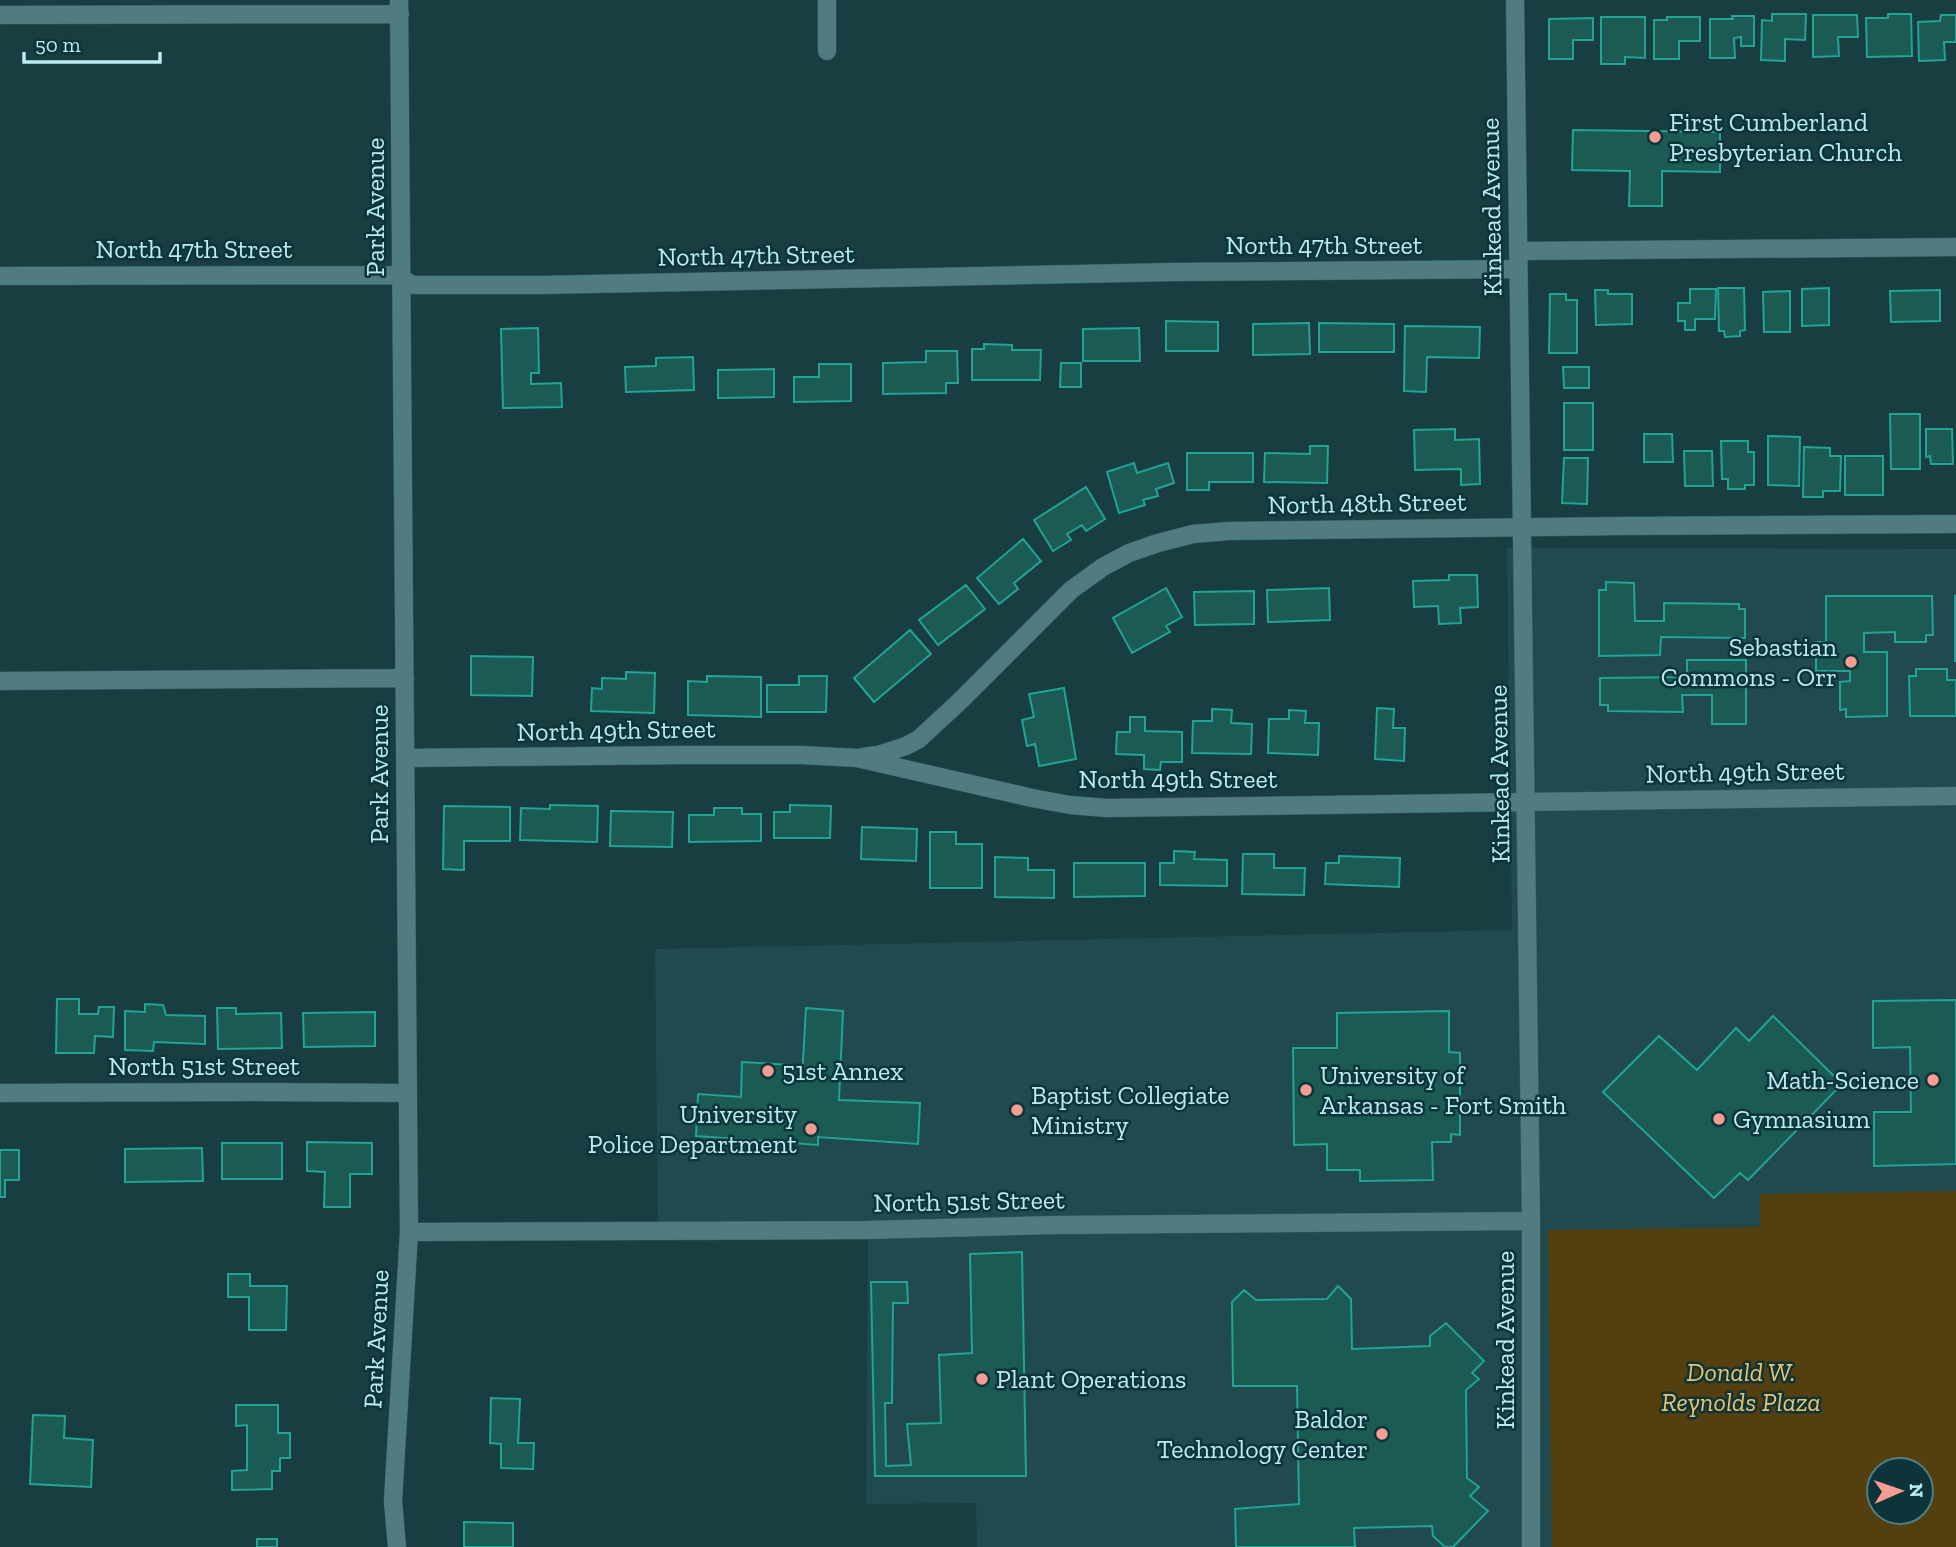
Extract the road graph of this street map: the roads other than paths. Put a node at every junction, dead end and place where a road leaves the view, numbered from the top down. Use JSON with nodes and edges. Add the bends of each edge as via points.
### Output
{"nodes":[{"id":1,"x":827,"y":0,"type":"edge"},
{"id":2,"x":1515,"y":0,"type":"edge"},
{"id":3,"x":399,"y":7,"type":"edge"},
{"id":4,"x":0,"y":15,"type":"edge"},
{"id":5,"x":827,"y":51,"type":"dead end"},
{"id":6,"x":1956,"y":247,"type":"edge"},
{"id":7,"x":1518,"y":260,"type":"junction"},
{"id":8,"x":0,"y":276,"type":"edge"},
{"id":9,"x":402,"y":279,"type":"junction"},
{"id":10,"x":1956,"y":524,"type":"edge"},
{"id":11,"x":1521,"y":528,"type":"junction"},
{"id":12,"x":405,"y":678,"type":"junction"},
{"id":13,"x":0,"y":681,"type":"edge"},
{"id":14,"x":405,"y":758,"type":"junction"},
{"id":15,"x":856,"y":758,"type":"junction"},
{"id":16,"x":1956,"y":796,"type":"edge"},
{"id":17,"x":1526,"y":801,"type":"junction"},
{"id":18,"x":0,"y":1093,"type":"edge"},
{"id":19,"x":408,"y":1093,"type":"junction"},
{"id":20,"x":1531,"y":1221,"type":"junction"},
{"id":21,"x":409,"y":1232,"type":"junction"},
{"id":22,"x":397,"y":1547,"type":"edge"},
{"id":23,"x":1531,"y":1547,"type":"edge"}],
"edges":[{"from":1,"to":5,"type":"street"},
{"from":2,"to":7,"type":"street","name":"Kinkead Avenue"},
{"from":3,"to":4,"type":"street"},
{"from":3,"to":9,"type":"street","name":"Park Avenue"},
{"from":6,"to":7,"type":"street","name":"North 47th Street"},
{"from":7,"to":9,"type":"street","name":"North 47th Street","via":[[541,285],[413,285]]},
{"from":7,"to":11,"type":"street","name":"Kinkead Avenue"},
{"from":8,"to":9,"type":"street","name":"North 47th Street","via":[[400,275]]},
{"from":9,"to":12,"type":"street","name":"Park Avenue"},
{"from":10,"to":11,"type":"street","name":"North 48th Street"},
{"from":11,"to":15,"type":"street","name":"North 48th Street","via":[[1229,531],[1158,543],[1103,567],[1071,590],[919,739]]},
{"from":11,"to":17,"type":"street","name":"Kinkead Avenue"},
{"from":12,"to":13,"type":"street"},
{"from":12,"to":14,"type":"street","name":"Park Avenue"},
{"from":14,"to":15,"type":"street","name":"North 49th Street"},
{"from":14,"to":19,"type":"street","name":"Park Avenue"},
{"from":15,"to":17,"type":"street","name":"North 49th Street","via":[[1032,798],[1107,808]]},
{"from":16,"to":17,"type":"street","name":"North 49th Street"},
{"from":17,"to":20,"type":"street","name":"Kinkead Avenue"},
{"from":18,"to":19,"type":"street","name":"North 51st Street"},
{"from":19,"to":21,"type":"street","name":"Park Avenue"},
{"from":20,"to":21,"type":"street","name":"North 51st Street"},
{"from":20,"to":23,"type":"street","name":"Kinkead Avenue"},
{"from":21,"to":22,"type":"street","name":"Park Avenue","via":[[393,1501]]}]}
